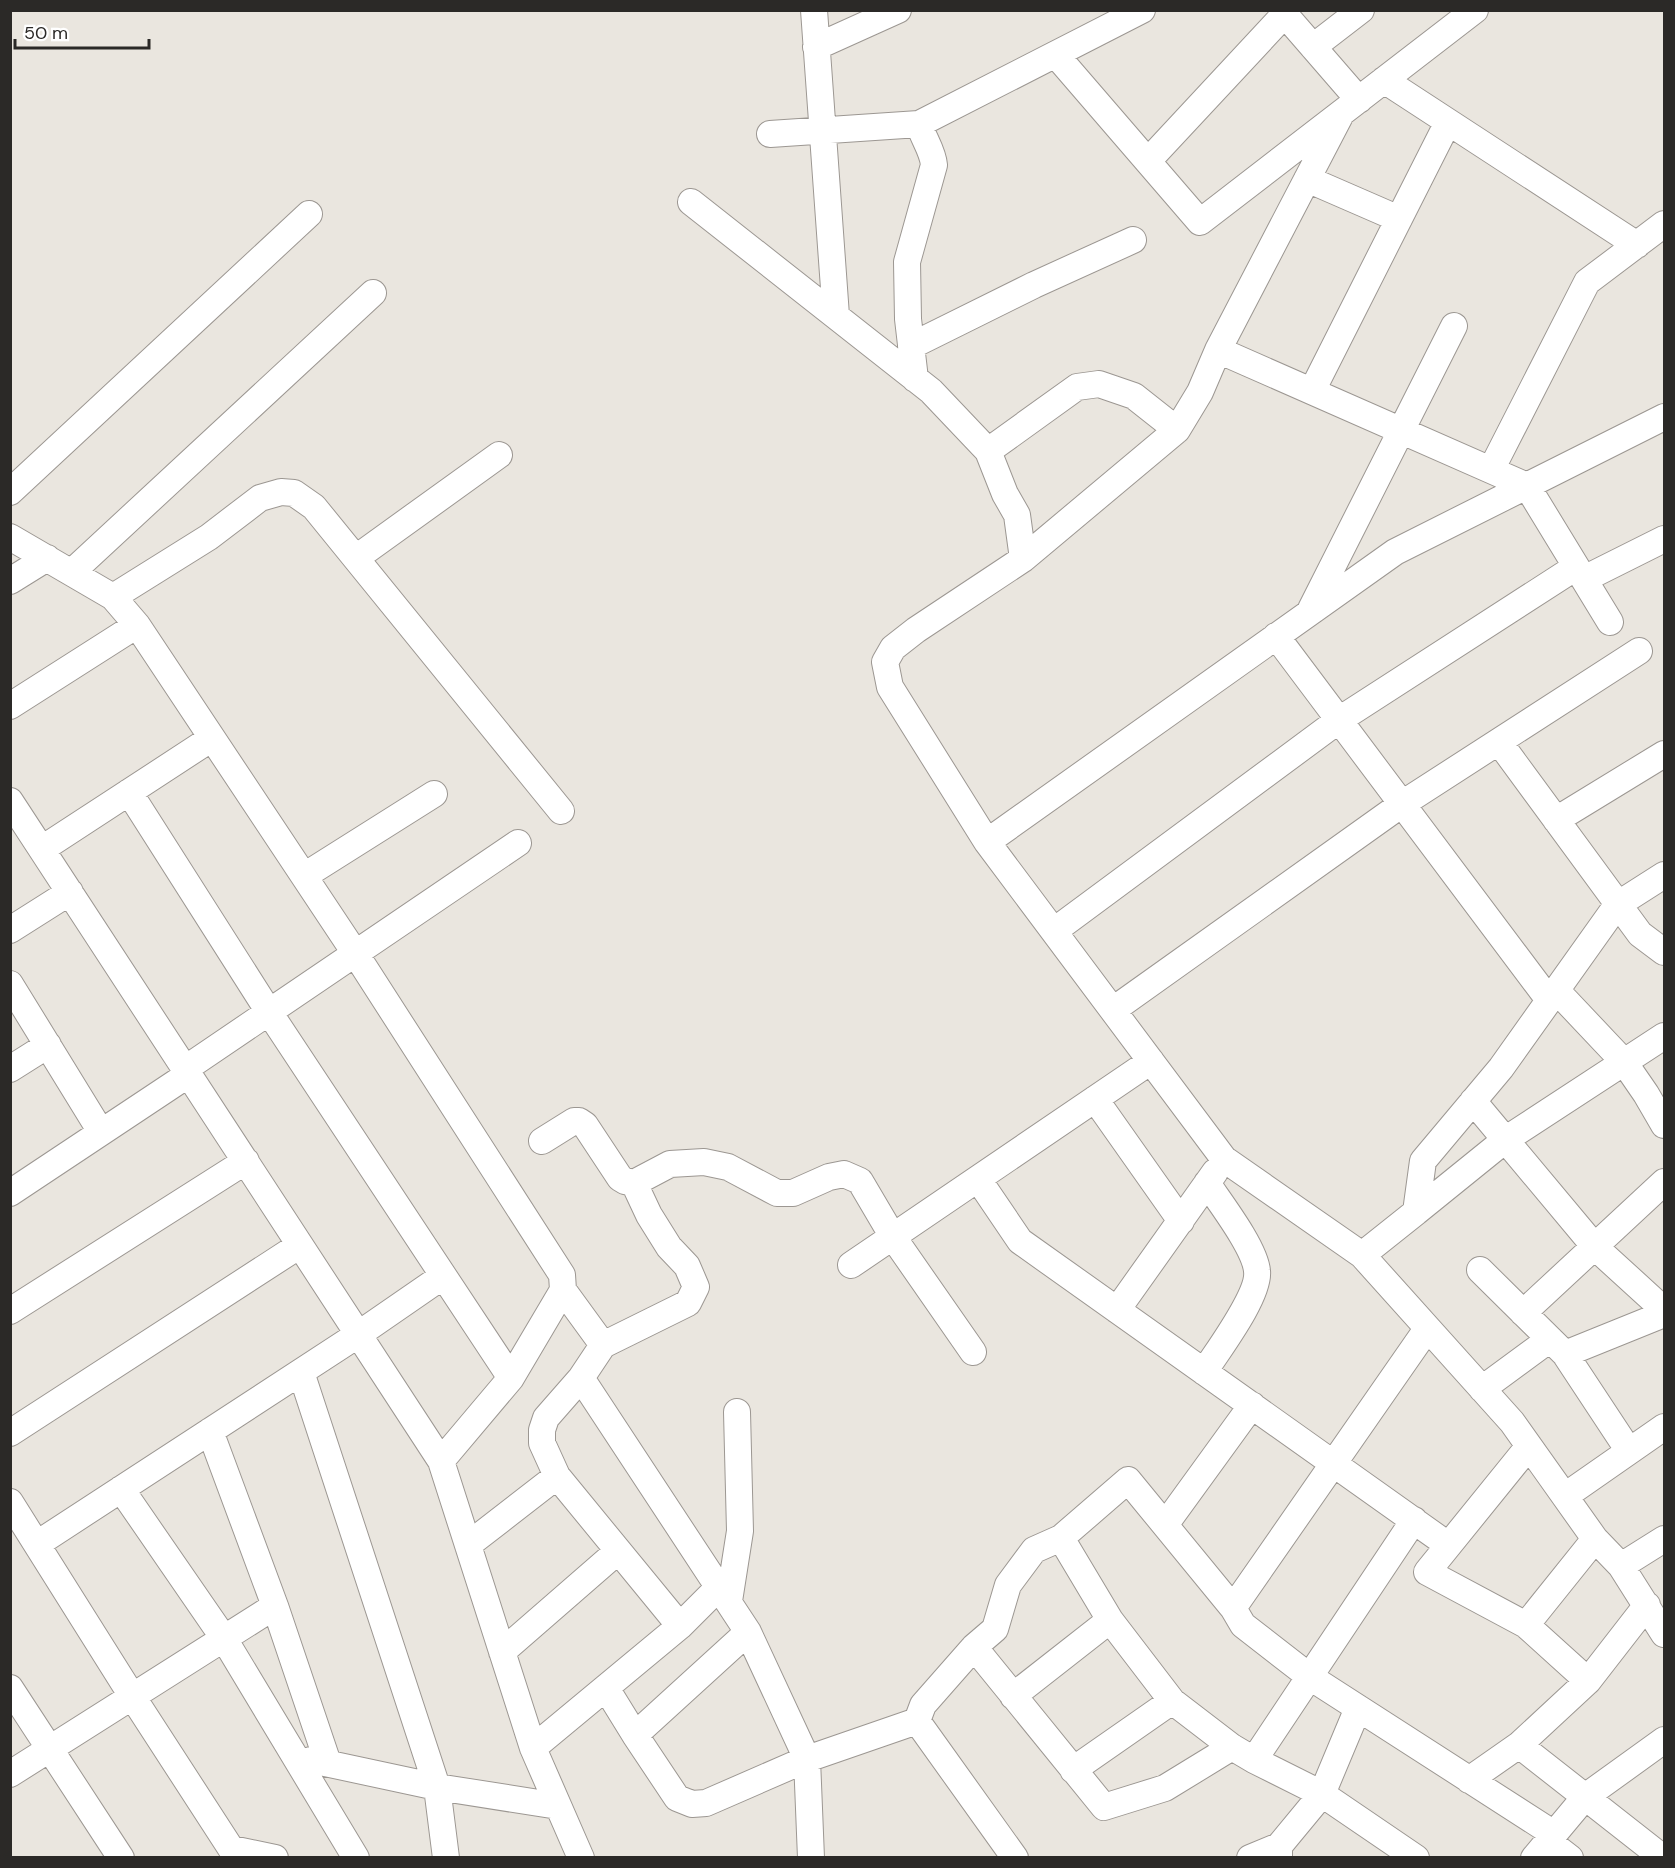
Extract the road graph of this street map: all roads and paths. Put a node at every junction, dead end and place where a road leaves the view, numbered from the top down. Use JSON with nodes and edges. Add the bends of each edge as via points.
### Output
{"nodes":[{"id":1,"x":814,"y":10,"type":"edge"},
{"id":2,"x":898,"y":10,"type":"edge"},
{"id":3,"x":1142,"y":10,"type":"edge"},
{"id":4,"x":1361,"y":10,"type":"edge"},
{"id":5,"x":1475,"y":10,"type":"edge"},
{"id":6,"x":1283,"y":13,"type":"edge"},
{"id":7,"x":816,"y":47,"type":"junction"},
{"id":8,"x":1314,"y":47,"type":"junction"},
{"id":9,"x":1056,"y":55,"type":"junction"},
{"id":10,"x":1384,"y":80,"type":"junction"},
{"id":11,"x":1350,"y":107,"type":"junction"},
{"id":12,"x":1448,"y":122,"type":"junction"},
{"id":13,"x":919,"y":124,"type":"junction"},
{"id":14,"x":822,"y":130,"type":"junction"},
{"id":15,"x":770,"y":134,"type":"dead end"},
{"id":16,"x":1148,"y":161,"type":"junction"},
{"id":17,"x":1307,"y":179,"type":"junction"},
{"id":18,"x":691,"y":202,"type":"dead end"},
{"id":19,"x":309,"y":214,"type":"dead end"},
{"id":20,"x":1399,"y":219,"type":"junction"},
{"id":21,"x":1665,"y":225,"type":"edge"},
{"id":22,"x":1133,"y":240,"type":"dead end"},
{"id":23,"x":1637,"y":245,"type":"junction"},
{"id":24,"x":373,"y":293,"type":"dead end"},
{"id":25,"x":836,"y":316,"type":"junction"},
{"id":26,"x":1454,"y":326,"type":"dead end"},
{"id":27,"x":911,"y":346,"type":"junction"},
{"id":28,"x":1218,"y":350,"type":"junction"},
{"id":29,"x":915,"y":379,"type":"junction"},
{"id":30,"x":1312,"y":391,"type":"junction"},
{"id":31,"x":1665,"y":417,"type":"edge"},
{"id":32,"x":1177,"y":430,"type":"junction"},
{"id":33,"x":1401,"y":430,"type":"junction"},
{"id":34,"x":988,"y":451,"type":"junction"},
{"id":35,"x":499,"y":455,"type":"dead end"},
{"id":36,"x":1491,"y":470,"type":"junction"},
{"id":37,"x":1527,"y":486,"type":"junction"},
{"id":38,"x":10,"y":492,"type":"edge"},
{"id":39,"x":10,"y":537,"type":"edge"},
{"id":40,"x":1665,"y":539,"type":"edge"},
{"id":41,"x":47,"y":558,"type":"junction"},
{"id":42,"x":356,"y":558,"type":"junction"},
{"id":43,"x":1023,"y":559,"type":"junction"},
{"id":44,"x":72,"y":572,"type":"junction"},
{"id":45,"x":1580,"y":573,"type":"junction"},
{"id":46,"x":10,"y":581,"type":"edge"},
{"id":47,"x":112,"y":597,"type":"junction"},
{"id":48,"x":1309,"y":613,"type":"junction"},
{"id":49,"x":1610,"y":622,"type":"dead end"},
{"id":50,"x":137,"y":625,"type":"junction"},
{"id":51,"x":1276,"y":636,"type":"junction"},
{"id":52,"x":1639,"y":651,"type":"dead end"},
{"id":53,"x":10,"y":706,"type":"edge"},
{"id":54,"x":1339,"y":720,"type":"junction"},
{"id":55,"x":212,"y":738,"type":"junction"},
{"id":56,"x":1499,"y":742,"type":"junction"},
{"id":57,"x":1665,"y":754,"type":"edge"},
{"id":58,"x":129,"y":792,"type":"junction"},
{"id":59,"x":434,"y":794,"type":"dead end"},
{"id":60,"x":1402,"y":804,"type":"junction"},
{"id":61,"x":561,"y":811,"type":"dead end"},
{"id":62,"x":13,"y":812,"type":"edge"},
{"id":63,"x":1556,"y":820,"type":"junction"},
{"id":64,"x":987,"y":842,"type":"junction"},
{"id":65,"x":518,"y":843,"type":"dead end"},
{"id":66,"x":42,"y":849,"type":"junction"},
{"id":67,"x":1665,"y":875,"type":"edge"},
{"id":68,"x":304,"y":876,"type":"junction"},
{"id":69,"x":70,"y":892,"type":"junction"},
{"id":70,"x":1617,"y":905,"type":"junction"},
{"id":71,"x":10,"y":930,"type":"edge"},
{"id":72,"x":1054,"y":931,"type":"junction"},
{"id":73,"x":1665,"y":952,"type":"edge"},
{"id":74,"x":355,"y":953,"type":"junction"},
{"id":75,"x":10,"y":984,"type":"edge"},
{"id":76,"x":1553,"y":995,"type":"junction"},
{"id":77,"x":1113,"y":1010,"type":"junction"},
{"id":78,"x":269,"y":1012,"type":"junction"},
{"id":79,"x":1665,"y":1036,"type":"edge"},
{"id":80,"x":48,"y":1045,"type":"junction"},
{"id":81,"x":1151,"y":1061,"type":"junction"},
{"id":82,"x":1624,"y":1062,"type":"junction"},
{"id":83,"x":10,"y":1069,"type":"edge"},
{"id":84,"x":187,"y":1071,"type":"junction"},
{"id":85,"x":1095,"y":1099,"type":"junction"},
{"id":86,"x":1473,"y":1101,"type":"junction"},
{"id":87,"x":1665,"y":1125,"type":"edge"},
{"id":88,"x":101,"y":1132,"type":"junction"},
{"id":89,"x":1506,"y":1140,"type":"junction"},
{"id":90,"x":542,"y":1141,"type":"dead end"},
{"id":91,"x":1224,"y":1159,"type":"junction"},
{"id":92,"x":246,"y":1161,"type":"junction"},
{"id":93,"x":978,"y":1179,"type":"junction"},
{"id":94,"x":1665,"y":1182,"type":"edge"},
{"id":95,"x":634,"y":1183,"type":"junction"},
{"id":96,"x":1207,"y":1183,"type":"junction"},
{"id":97,"x":10,"y":1192,"type":"edge"},
{"id":98,"x":1416,"y":1212,"type":"junction"},
{"id":99,"x":1180,"y":1221,"type":"junction"},
{"id":100,"x":893,"y":1237,"type":"junction"},
{"id":101,"x":300,"y":1245,"type":"junction"},
{"id":102,"x":1594,"y":1247,"type":"junction"},
{"id":103,"x":1362,"y":1255,"type":"junction"},
{"id":104,"x":851,"y":1265,"type":"dead end"},
{"id":105,"x":1480,"y":1270,"type":"dead end"},
{"id":106,"x":443,"y":1276,"type":"junction"},
{"id":107,"x":563,"y":1290,"type":"junction"},
{"id":108,"x":11,"y":1310,"type":"edge"},
{"id":109,"x":1118,"y":1310,"type":"junction"},
{"id":110,"x":1665,"y":1312,"type":"edge"},
{"id":111,"x":1523,"y":1313,"type":"junction"},
{"id":112,"x":1427,"y":1329,"type":"junction"},
{"id":113,"x":359,"y":1334,"type":"junction"},
{"id":114,"x":603,"y":1346,"type":"junction"},
{"id":115,"x":1558,"y":1347,"type":"junction"},
{"id":116,"x":973,"y":1352,"type":"dead end"},
{"id":117,"x":301,"y":1371,"type":"junction"},
{"id":118,"x":1204,"y":1372,"type":"junction"},
{"id":119,"x":511,"y":1378,"type":"junction"},
{"id":120,"x":581,"y":1378,"type":"junction"},
{"id":121,"x":1482,"y":1389,"type":"junction"},
{"id":122,"x":1251,"y":1405,"type":"junction"},
{"id":123,"x":736,"y":1412,"type":"dead end"},
{"id":124,"x":1665,"y":1427,"type":"edge"},
{"id":125,"x":210,"y":1431,"type":"junction"},
{"id":126,"x":10,"y":1433,"type":"edge"},
{"id":127,"x":1529,"y":1446,"type":"junction"},
{"id":128,"x":1629,"y":1451,"type":"junction"},
{"id":129,"x":441,"y":1461,"type":"junction"},
{"id":130,"x":1334,"y":1464,"type":"junction"},
{"id":131,"x":557,"y":1476,"type":"junction"},
{"id":132,"x":121,"y":1490,"type":"junction"},
{"id":133,"x":1564,"y":1496,"type":"junction"},
{"id":134,"x":10,"y":1502,"type":"edge"},
{"id":135,"x":1414,"y":1520,"type":"junction"},
{"id":136,"x":1165,"y":1525,"type":"junction"},
{"id":137,"x":1061,"y":1538,"type":"junction"},
{"id":138,"x":1595,"y":1539,"type":"junction"},
{"id":139,"x":1665,"y":1539,"type":"edge"},
{"id":140,"x":37,"y":1544,"type":"junction"},
{"id":141,"x":468,"y":1545,"type":"junction"},
{"id":142,"x":1448,"y":1545,"type":"junction"},
{"id":143,"x":618,"y":1551,"type":"junction"},
{"id":144,"x":1621,"y":1566,"type":"junction"},
{"id":145,"x":724,"y":1594,"type":"junction"},
{"id":146,"x":1647,"y":1605,"type":"junction"},
{"id":147,"x":275,"y":1606,"type":"junction"},
{"id":148,"x":1233,"y":1608,"type":"junction"},
{"id":149,"x":1110,"y":1620,"type":"junction"},
{"id":150,"x":1526,"y":1625,"type":"junction"},
{"id":151,"x":680,"y":1626,"type":"junction"},
{"id":152,"x":748,"y":1632,"type":"junction"},
{"id":153,"x":1665,"y":1634,"type":"edge"},
{"id":154,"x":223,"y":1638,"type":"junction"},
{"id":155,"x":974,"y":1647,"type":"junction"},
{"id":156,"x":502,"y":1652,"type":"junction"},
{"id":157,"x":1310,"y":1677,"type":"junction"},
{"id":158,"x":1588,"y":1681,"type":"junction"},
{"id":159,"x":10,"y":1688,"type":"edge"},
{"id":160,"x":606,"y":1688,"type":"junction"},
{"id":161,"x":132,"y":1696,"type":"junction"},
{"id":162,"x":1013,"y":1696,"type":"junction"},
{"id":163,"x":1172,"y":1701,"type":"junction"},
{"id":164,"x":1358,"y":1708,"type":"junction"},
{"id":165,"x":917,"y":1721,"type":"junction"},
{"id":166,"x":634,"y":1735,"type":"junction"},
{"id":167,"x":1665,"y":1740,"type":"edge"},
{"id":168,"x":1519,"y":1745,"type":"junction"},
{"id":169,"x":1232,"y":1747,"type":"junction"},
{"id":170,"x":49,"y":1748,"type":"junction"},
{"id":171,"x":533,"y":1748,"type":"junction"},
{"id":172,"x":295,"y":1756,"type":"junction"},
{"id":173,"x":807,"y":1759,"type":"junction"},
{"id":174,"x":1254,"y":1760,"type":"junction"},
{"id":175,"x":328,"y":1763,"type":"junction"},
{"id":176,"x":1073,"y":1770,"type":"junction"},
{"id":177,"x":10,"y":1774,"type":"edge"},
{"id":178,"x":1469,"y":1780,"type":"junction"},
{"id":179,"x":437,"y":1787,"type":"junction"},
{"id":180,"x":1322,"y":1794,"type":"junction"},
{"id":181,"x":1585,"y":1797,"type":"junction"},
{"id":182,"x":558,"y":1806,"type":"junction"},
{"id":183,"x":1545,"y":1844,"type":"edge"},
{"id":184,"x":1279,"y":1852,"type":"edge"},
{"id":185,"x":235,"y":1853,"type":"edge"},
{"id":186,"x":121,"y":1857,"type":"edge"},
{"id":187,"x":275,"y":1857,"type":"edge"},
{"id":188,"x":356,"y":1857,"type":"edge"},
{"id":189,"x":446,"y":1857,"type":"edge"},
{"id":190,"x":581,"y":1857,"type":"edge"},
{"id":191,"x":811,"y":1857,"type":"edge"},
{"id":192,"x":1015,"y":1857,"type":"edge"},
{"id":193,"x":1250,"y":1857,"type":"edge"},
{"id":194,"x":1416,"y":1857,"type":"edge"},
{"id":195,"x":1570,"y":1857,"type":"edge"},
{"id":196,"x":1663,"y":1857,"type":"edge"}],
"edges":[{"from":1,"to":7,"type":"street"},
{"from":2,"to":7,"type":"street"},
{"from":3,"to":9,"type":"street"},
{"from":4,"to":8,"type":"street"},
{"from":5,"to":10,"type":"street"},
{"from":6,"to":8,"type":"street"},
{"from":6,"to":16,"type":"street"},
{"from":7,"to":14,"type":"street"},
{"from":8,"to":11,"type":"street"},
{"from":9,"to":13,"type":"street"},
{"from":9,"to":16,"type":"street"},
{"from":10,"to":11,"type":"street"},
{"from":10,"to":12,"type":"street"},
{"from":11,"to":16,"type":"street","via":[[1200,222]]},
{"from":11,"to":17,"type":"street"},
{"from":12,"to":20,"type":"street"},
{"from":12,"to":23,"type":"street"},
{"from":13,"to":14,"type":"street"},
{"from":13,"to":27,"type":"street","via":[[934,165],[907,262]]},
{"from":14,"to":15,"type":"street"},
{"from":14,"to":25,"type":"street"},
{"from":17,"to":20,"type":"street"},
{"from":17,"to":28,"type":"street"},
{"from":18,"to":25,"type":"street"},
{"from":19,"to":38,"type":"street"},
{"from":20,"to":30,"type":"street"},
{"from":21,"to":23,"type":"street"},
{"from":22,"to":27,"type":"street"},
{"from":23,"to":36,"type":"street","via":[[1587,282]]},
{"from":24,"to":44,"type":"street"},
{"from":25,"to":29,"type":"street"},
{"from":26,"to":33,"type":"street"},
{"from":27,"to":29,"type":"street"},
{"from":28,"to":30,"type":"street"},
{"from":28,"to":32,"type":"street","via":[[1200,392]]},
{"from":29,"to":34,"type":"street"},
{"from":30,"to":33,"type":"street"},
{"from":31,"to":37,"type":"street"},
{"from":32,"to":34,"type":"street","via":[[1134,396],[1099,384],[1077,387]]},
{"from":32,"to":43,"type":"street"},
{"from":33,"to":36,"type":"street"},
{"from":33,"to":48,"type":"street"},
{"from":34,"to":43,"type":"street","via":[[1017,515]]},
{"from":35,"to":42,"type":"street"},
{"from":36,"to":37,"type":"street"},
{"from":37,"to":45,"type":"street"},
{"from":37,"to":48,"type":"street","via":[[1395,552]]},
{"from":39,"to":41,"type":"street"},
{"from":40,"to":45,"type":"street"},
{"from":41,"to":44,"type":"street"},
{"from":41,"to":46,"type":"street"},
{"from":42,"to":47,"type":"street","via":[[314,507],[294,493],[281,492],[260,498],[209,537]]},
{"from":42,"to":61,"type":"street"},
{"from":43,"to":64,"type":"street","via":[[916,630],[893,648],[885,662],[890,687]]},
{"from":44,"to":47,"type":"street"},
{"from":45,"to":49,"type":"street"},
{"from":45,"to":54,"type":"street"},
{"from":47,"to":50,"type":"street"},
{"from":48,"to":51,"type":"street"},
{"from":50,"to":53,"type":"street"},
{"from":50,"to":55,"type":"street"},
{"from":51,"to":54,"type":"street"},
{"from":51,"to":64,"type":"street"},
{"from":52,"to":56,"type":"street"},
{"from":54,"to":60,"type":"street"},
{"from":54,"to":72,"type":"street"},
{"from":55,"to":58,"type":"street"},
{"from":55,"to":68,"type":"street"},
{"from":56,"to":60,"type":"street"},
{"from":56,"to":63,"type":"street"},
{"from":57,"to":63,"type":"street"},
{"from":58,"to":66,"type":"street"},
{"from":58,"to":78,"type":"street"},
{"from":59,"to":68,"type":"street"},
{"from":60,"to":76,"type":"street"},
{"from":60,"to":77,"type":"street"},
{"from":62,"to":66,"type":"street"},
{"from":63,"to":70,"type":"street"},
{"from":64,"to":72,"type":"street"},
{"from":65,"to":74,"type":"street"},
{"from":66,"to":69,"type":"street"},
{"from":67,"to":70,"type":"street"},
{"from":68,"to":74,"type":"street"},
{"from":69,"to":71,"type":"street"},
{"from":69,"to":84,"type":"street"},
{"from":70,"to":73,"type":"street","via":[[1640,934]]},
{"from":70,"to":76,"type":"street"},
{"from":72,"to":77,"type":"street"},
{"from":74,"to":78,"type":"street"},
{"from":74,"to":107,"type":"street","via":[[562,1275]]},
{"from":75,"to":80,"type":"street"},
{"from":76,"to":82,"type":"street"},
{"from":76,"to":86,"type":"street","via":[[1502,1068]]},
{"from":77,"to":81,"type":"street"},
{"from":78,"to":84,"type":"street"},
{"from":78,"to":106,"type":"street"},
{"from":79,"to":82,"type":"street"},
{"from":80,"to":83,"type":"street"},
{"from":80,"to":88,"type":"street"},
{"from":81,"to":85,"type":"street"},
{"from":81,"to":91,"type":"street"},
{"from":82,"to":87,"type":"street"},
{"from":82,"to":89,"type":"street"},
{"from":84,"to":88,"type":"street"},
{"from":84,"to":92,"type":"street"},
{"from":85,"to":93,"type":"street"},
{"from":85,"to":99,"type":"street"},
{"from":86,"to":89,"type":"street"},
{"from":86,"to":98,"type":"street","via":[[1424,1161]]},
{"from":88,"to":97,"type":"street"},
{"from":89,"to":98,"type":"street"},
{"from":89,"to":102,"type":"street"},
{"from":90,"to":95,"type":"street","via":[[579,1121],[620,1178]]},
{"from":91,"to":96,"type":"street"},
{"from":91,"to":103,"type":"street"},
{"from":92,"to":101,"type":"street"},
{"from":92,"to":108,"type":"street"},
{"from":93,"to":100,"type":"street"},
{"from":93,"to":109,"type":"street","via":[[1020,1240]]},
{"from":94,"to":102,"type":"street"},
{"from":95,"to":100,"type":"street","via":[[670,1164],[704,1162],[728,1167],[777,1193],[793,1193],[844,1174],[860,1181]]},
{"from":95,"to":114,"type":"street","via":[[669,1247],[687,1266],[696,1287],[688,1303]]},
{"from":96,"to":99,"type":"street"},
{"from":96,"to":118,"type":"street","via":[[1252,1253],[1258,1272],[1254,1292]]},
{"from":98,"to":103,"type":"street"},
{"from":99,"to":109,"type":"street"},
{"from":100,"to":104,"type":"street"},
{"from":100,"to":116,"type":"street"},
{"from":101,"to":113,"type":"street"},
{"from":101,"to":126,"type":"street"},
{"from":102,"to":110,"type":"street"},
{"from":102,"to":111,"type":"street"},
{"from":103,"to":112,"type":"street"},
{"from":105,"to":111,"type":"street"},
{"from":106,"to":113,"type":"street"},
{"from":106,"to":119,"type":"street"},
{"from":107,"to":114,"type":"street"},
{"from":107,"to":119,"type":"street"},
{"from":109,"to":118,"type":"street"},
{"from":110,"to":115,"type":"street"},
{"from":111,"to":115,"type":"street"},
{"from":112,"to":121,"type":"street"},
{"from":112,"to":130,"type":"street"},
{"from":113,"to":117,"type":"street"},
{"from":113,"to":129,"type":"street"},
{"from":114,"to":120,"type":"street"},
{"from":115,"to":121,"type":"street"},
{"from":115,"to":128,"type":"street"},
{"from":117,"to":125,"type":"street"},
{"from":117,"to":179,"type":"street"},
{"from":118,"to":122,"type":"street"},
{"from":119,"to":129,"type":"street"},
{"from":120,"to":131,"type":"street","via":[[546,1418],[542,1430],[542,1443]]},
{"from":120,"to":145,"type":"street"},
{"from":121,"to":127,"type":"street"},
{"from":122,"to":130,"type":"street"},
{"from":122,"to":136,"type":"street"},
{"from":123,"to":145,"type":"street","via":[[740,1531]]},
{"from":124,"to":128,"type":"street"},
{"from":125,"to":132,"type":"street"},
{"from":125,"to":147,"type":"street"},
{"from":127,"to":133,"type":"street"},
{"from":127,"to":142,"type":"street"},
{"from":128,"to":133,"type":"street"},
{"from":129,"to":141,"type":"street"},
{"from":130,"to":135,"type":"street"},
{"from":130,"to":148,"type":"street"},
{"from":131,"to":141,"type":"street"},
{"from":131,"to":143,"type":"street"},
{"from":132,"to":140,"type":"street"},
{"from":132,"to":154,"type":"street"},
{"from":133,"to":138,"type":"street"},
{"from":134,"to":140,"type":"street"},
{"from":135,"to":142,"type":"street"},
{"from":135,"to":157,"type":"street"},
{"from":136,"to":137,"type":"street","via":[[1128,1480]]},
{"from":136,"to":148,"type":"street"},
{"from":137,"to":149,"type":"street"},
{"from":137,"to":155,"type":"street","via":[[1034,1550],[1008,1585],[995,1629]]},
{"from":138,"to":144,"type":"street"},
{"from":138,"to":150,"type":"street"},
{"from":139,"to":144,"type":"street"},
{"from":140,"to":161,"type":"street"},
{"from":141,"to":156,"type":"street"},
{"from":142,"to":150,"type":"street","via":[[1426,1572]]},
{"from":143,"to":151,"type":"street"},
{"from":143,"to":156,"type":"street"},
{"from":144,"to":146,"type":"street"},
{"from":145,"to":151,"type":"street"},
{"from":145,"to":152,"type":"street"},
{"from":146,"to":153,"type":"street"},
{"from":146,"to":158,"type":"street"},
{"from":147,"to":154,"type":"street"},
{"from":147,"to":175,"type":"street"},
{"from":148,"to":157,"type":"street","via":[[1243,1624]]},
{"from":149,"to":162,"type":"street"},
{"from":149,"to":163,"type":"street"},
{"from":150,"to":158,"type":"street"},
{"from":151,"to":160,"type":"street"},
{"from":152,"to":166,"type":"street"},
{"from":152,"to":173,"type":"street"},
{"from":154,"to":161,"type":"street"},
{"from":154,"to":172,"type":"street"},
{"from":155,"to":162,"type":"street"},
{"from":155,"to":165,"type":"street","via":[[923,1705]]},
{"from":156,"to":171,"type":"street"},
{"from":157,"to":164,"type":"street"},
{"from":157,"to":174,"type":"street"},
{"from":158,"to":168,"type":"street"},
{"from":159,"to":170,"type":"street"},
{"from":160,"to":166,"type":"street"},
{"from":160,"to":171,"type":"street"},
{"from":161,"to":170,"type":"street"},
{"from":161,"to":185,"type":"street"},
{"from":162,"to":176,"type":"street"},
{"from":163,"to":169,"type":"street"},
{"from":163,"to":176,"type":"street"},
{"from":164,"to":178,"type":"street"},
{"from":164,"to":180,"type":"street"},
{"from":165,"to":173,"type":"street"},
{"from":165,"to":192,"type":"street"},
{"from":166,"to":173,"type":"street","via":[[677,1798],[692,1804],[706,1803]]},
{"from":167,"to":181,"type":"street"},
{"from":168,"to":178,"type":"street"},
{"from":168,"to":181,"type":"street"},
{"from":169,"to":174,"type":"street"},
{"from":169,"to":176,"type":"street","via":[[1165,1788],[1104,1807]]},
{"from":170,"to":177,"type":"street"},
{"from":170,"to":186,"type":"street"},
{"from":171,"to":182,"type":"street"},
{"from":172,"to":175,"type":"street"},
{"from":172,"to":188,"type":"street"},
{"from":173,"to":191,"type":"street"},
{"from":174,"to":180,"type":"street"},
{"from":175,"to":179,"type":"street"},
{"from":178,"to":183,"type":"street"},
{"from":179,"to":182,"type":"street"},
{"from":179,"to":189,"type":"street"},
{"from":180,"to":184,"type":"street"},
{"from":180,"to":194,"type":"street"},
{"from":181,"to":183,"type":"street"},
{"from":181,"to":196,"type":"street"},
{"from":182,"to":190,"type":"street"},
{"from":183,"to":195,"type":"street"},
{"from":184,"to":193,"type":"street"},
{"from":185,"to":187,"type":"street"}]}
